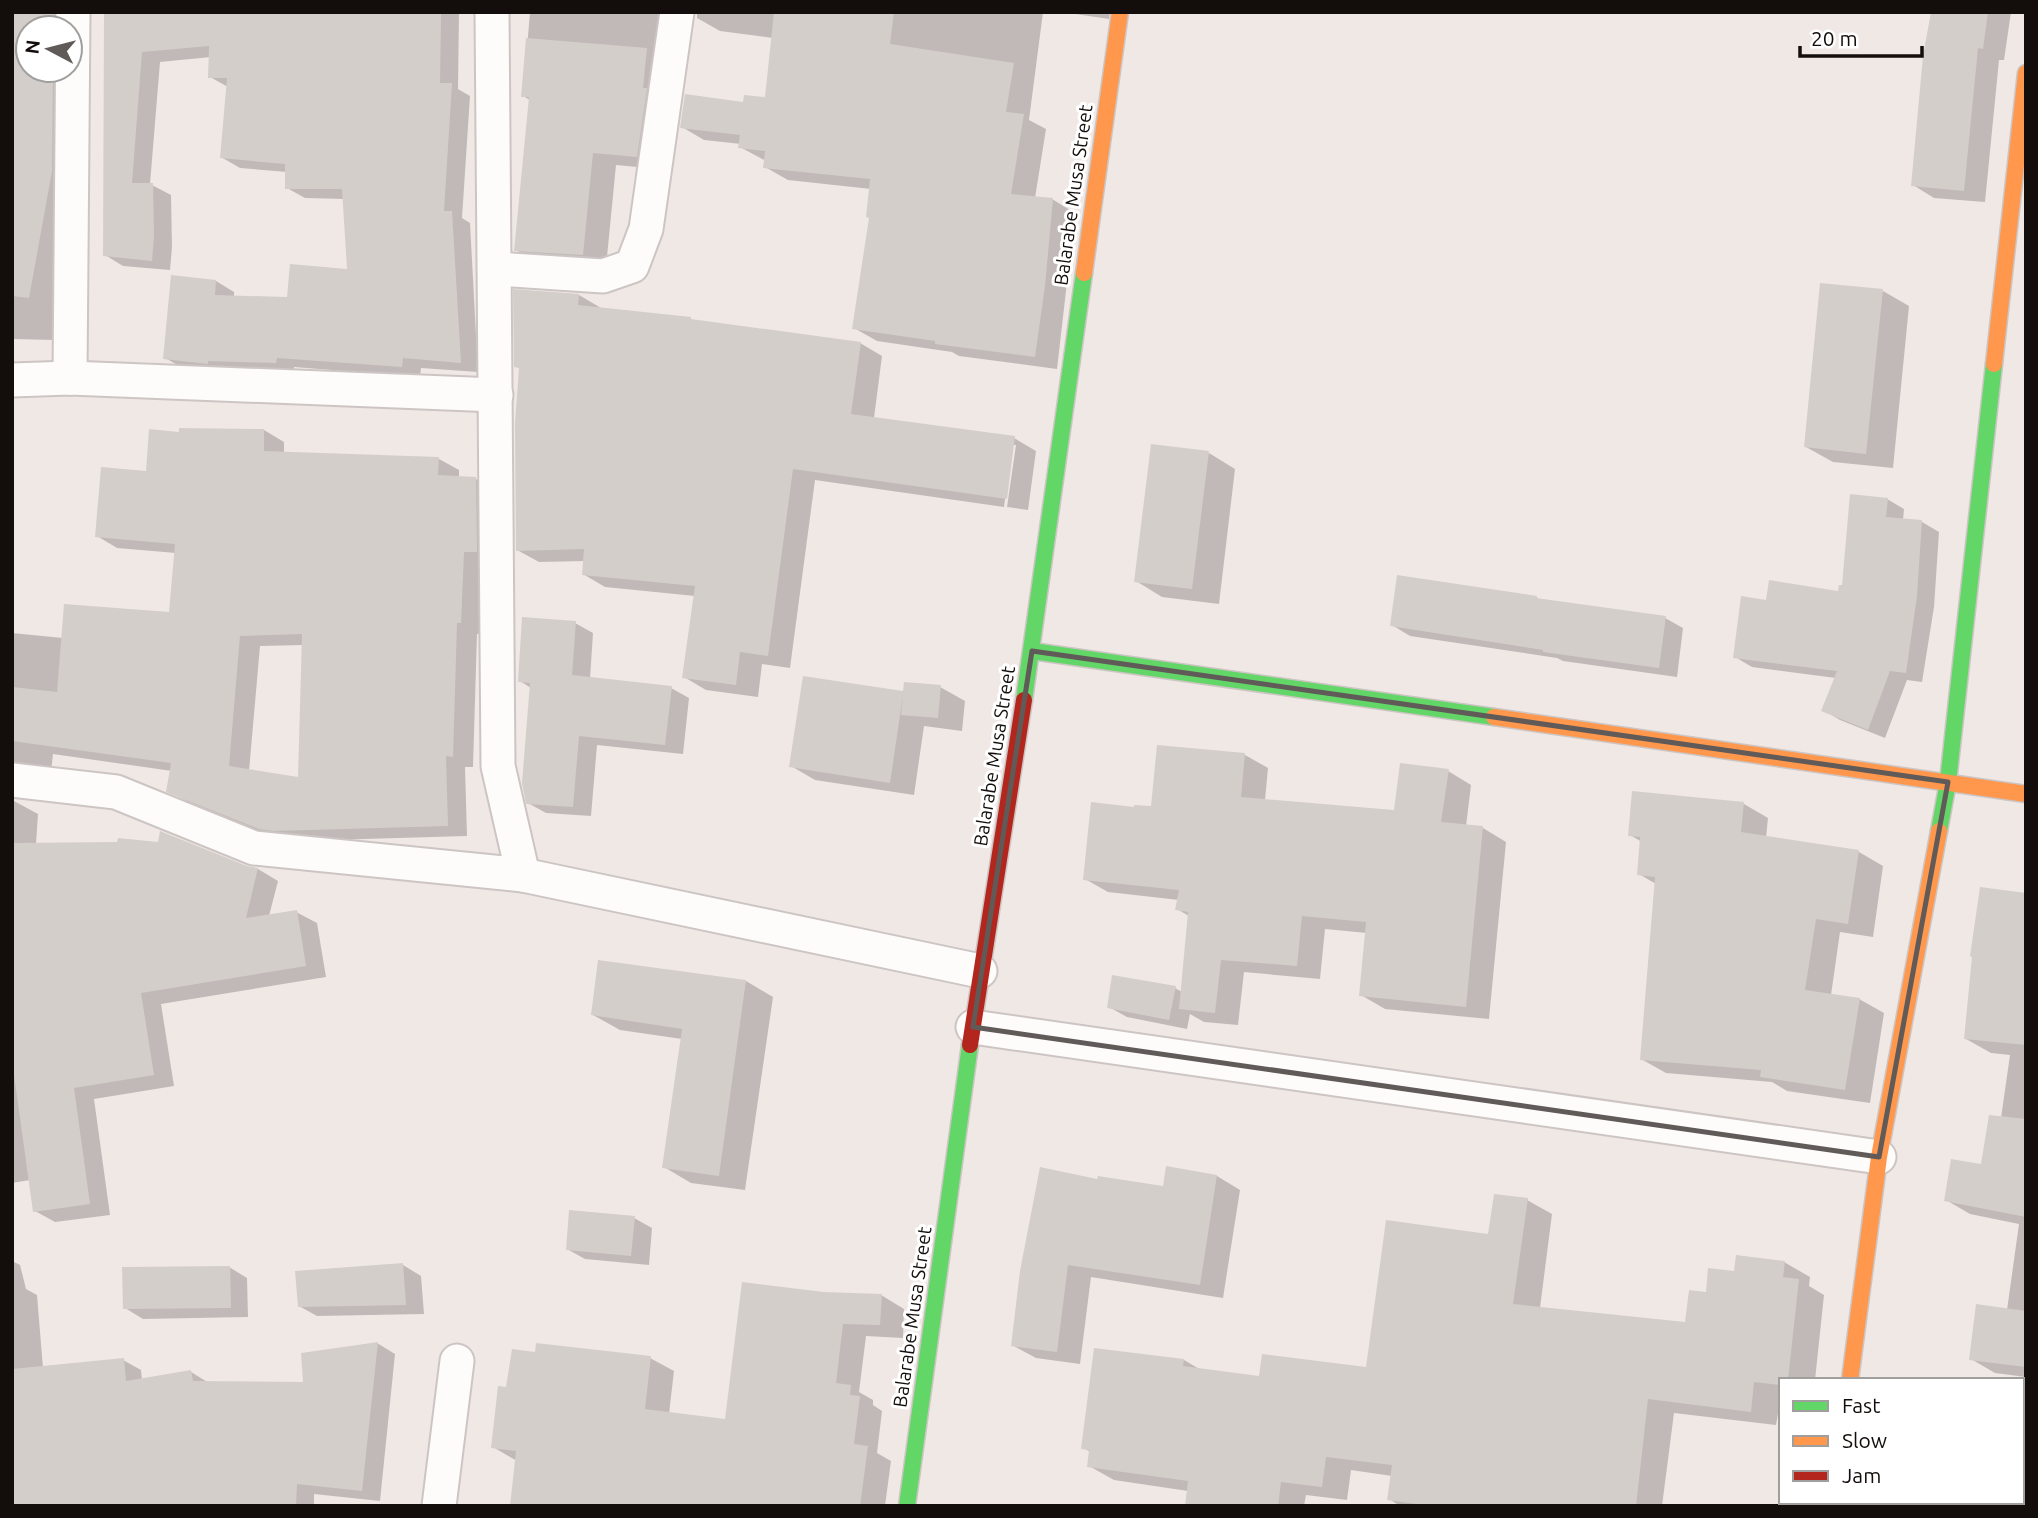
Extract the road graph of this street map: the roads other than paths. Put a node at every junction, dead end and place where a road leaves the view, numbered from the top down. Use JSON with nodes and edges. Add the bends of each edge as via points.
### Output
{"nodes":[{"id":1,"x":72,"y":12,"type":"edge"},
{"id":2,"x":492,"y":12,"type":"edge"},
{"id":3,"x":677,"y":12,"type":"edge"},
{"id":4,"x":1120,"y":12,"type":"edge"},
{"id":5,"x":2026,"y":73,"type":"edge"},
{"id":6,"x":496,"y":269,"type":"junction"},
{"id":7,"x":70,"y":378,"type":"junction"},
{"id":8,"x":12,"y":380,"type":"edge"},
{"id":9,"x":496,"y":395,"type":"junction"},
{"id":10,"x":1032,"y":651,"type":"junction"},
{"id":11,"x":12,"y":779,"type":"edge"},
{"id":12,"x":1948,"y":782,"type":"junction"},
{"id":13,"x":2026,"y":794,"type":"edge"},
{"id":14,"x":523,"y":875,"type":"junction"},
{"id":15,"x":980,"y":971,"type":"junction"},
{"id":16,"x":973,"y":1027,"type":"junction"},
{"id":17,"x":1879,"y":1157,"type":"junction"},
{"id":18,"x":457,"y":1360,"type":"dead end"},
{"id":19,"x":1850,"y":1378,"type":"edge"},
{"id":20,"x":439,"y":1506,"type":"edge"},
{"id":21,"x":907,"y":1506,"type":"edge"}],
"edges":[{"from":1,"to":7,"type":"street"},
{"from":2,"to":6,"type":"street"},
{"from":3,"to":6,"type":"street","via":[[646,229],[632,266],[603,276]]},
{"from":4,"to":10,"type":"street","name":"Balarabe Musa Street"},
{"from":5,"to":12,"type":"street"},
{"from":6,"to":9,"type":"street"},
{"from":7,"to":8,"type":"street"},
{"from":7,"to":9,"type":"street"},
{"from":9,"to":14,"type":"street","via":[[498,765]]},
{"from":10,"to":12,"type":"street"},
{"from":10,"to":15,"type":"street","name":"Balarabe Musa Street"},
{"from":11,"to":14,"type":"street","via":[[116,792],[254,848]]},
{"from":12,"to":13,"type":"street"},
{"from":12,"to":17,"type":"street"},
{"from":14,"to":15,"type":"street"},
{"from":15,"to":16,"type":"street","name":"Balarabe Musa Street"},
{"from":16,"to":17,"type":"street"},
{"from":16,"to":21,"type":"street","name":"Balarabe Musa Street"},
{"from":17,"to":19,"type":"street"},
{"from":18,"to":20,"type":"street"}]}
